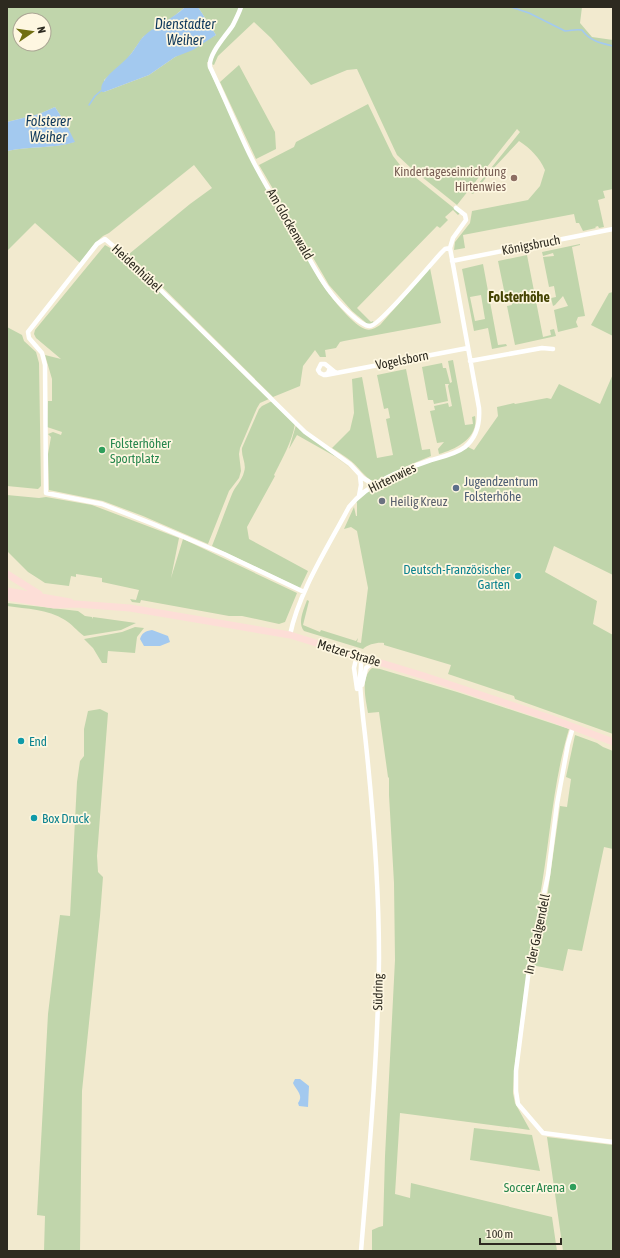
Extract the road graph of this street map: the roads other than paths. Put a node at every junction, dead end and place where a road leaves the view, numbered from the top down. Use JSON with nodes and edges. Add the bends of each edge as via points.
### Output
{"nodes":[{"id":1,"x":241,"y":7,"type":"edge"},
{"id":2,"x":456,"y":208,"type":"dead end"},
{"id":3,"x":612,"y":230,"type":"edge"},
{"id":4,"x":450,"y":248,"type":"junction"},
{"id":5,"x":452,"y":261,"type":"junction"},
{"id":6,"x":468,"y":348,"type":"junction"},
{"id":7,"x":553,"y":349,"type":"dead end"},
{"id":8,"x":470,"y":361,"type":"junction"},
{"id":9,"x":330,"y":368,"type":"junction"},
{"id":10,"x":336,"y":373,"type":"junction"},
{"id":11,"x":326,"y":375,"type":"junction"},
{"id":12,"x":360,"y":476,"type":"junction"},
{"id":13,"x":377,"y":484,"type":"junction"},
{"id":14,"x":358,"y":497,"type":"junction"},
{"id":15,"x":7,"y":574,"type":"edge"},
{"id":16,"x":7,"y":591,"type":"edge"},
{"id":17,"x":304,"y":592,"type":"junction"},
{"id":18,"x":7,"y":597,"type":"edge"},
{"id":19,"x":44,"y":597,"type":"junction"},
{"id":20,"x":76,"y":604,"type":"junction"},
{"id":21,"x":290,"y":635,"type":"junction"},
{"id":22,"x":358,"y":656,"type":"junction"},
{"id":23,"x":374,"y":661,"type":"junction"},
{"id":24,"x":361,"y":692,"type":"junction"},
{"id":25,"x":573,"y":726,"type":"junction"},
{"id":26,"x":365,"y":734,"type":"junction"},
{"id":27,"x":613,"y":742,"type":"edge"},
{"id":28,"x":613,"y":1142,"type":"edge"},
{"id":29,"x":361,"y":1251,"type":"edge"}],
"edges":[{"from":1,"to":4,"type":"street","name":"Am Glockenwald","via":[[234,23],[212,56],[210,67],[253,160],[332,293],[363,324],[372,326],[441,253]]},
{"from":2,"to":4,"type":"street","via":[[465,215],[466,220],[453,238]]},
{"from":3,"to":5,"type":"street","name":"Königsbruch"},
{"from":4,"to":5,"type":"street","name":"Hirtenwies"},
{"from":5,"to":6,"type":"street","name":"Hirtenwies"},
{"from":6,"to":8,"type":"street","name":"Hirtenwies"},
{"from":6,"to":10,"type":"street","name":"Vogelsborn"},
{"from":7,"to":8,"type":"street","via":[[542,348]]},
{"from":8,"to":13,"type":"street","name":"Hirtenwies","via":[[480,416],[470,442],[458,452],[414,467]]},
{"from":9,"to":10,"type":"street"},
{"from":9,"to":11,"type":"street"},
{"from":9,"to":11,"type":"street","via":[[325,364],[319,366],[320,373]]},
{"from":10,"to":11,"type":"street","name":"Vogelsborn"},
{"from":12,"to":13,"type":"street","name":"Heidenhübel"},
{"from":12,"to":14,"type":"street"},
{"from":12,"to":17,"type":"street","name":"Heidenhübel","via":[[350,464],[305,432],[105,239],[97,244],[28,332],[29,338],[42,353],[45,364],[46,493],[102,504],[224,554]]},
{"from":13,"to":14,"type":"street","name":"Hirtenwies"},
{"from":14,"to":17,"type":"street","name":"Hirtenwies","via":[[350,507]]},
{"from":15,"to":19,"type":"main road"},
{"from":16,"to":19,"type":"main road","name":"Metzer Straße"},
{"from":17,"to":21,"type":"street","name":"Hirtenwies"},
{"from":18,"to":20,"type":"main road","name":"Metzer Straße","via":[[54,605]]},
{"from":19,"to":20,"type":"main road","name":"Metzer Straße"},
{"from":20,"to":21,"type":"main road","name":"Metzer Straße","via":[[130,608]]},
{"from":21,"to":22,"type":"main road","name":"Metzer Straße"},
{"from":22,"to":23,"type":"main road","name":"Metzer Straße"},
{"from":22,"to":24,"type":"street","name":"Südring","via":[[361,663]]},
{"from":22,"to":26,"type":"street","name":"Südring","via":[[354,668]]},
{"from":23,"to":24,"type":"street","name":"Südring","via":[[366,668]]},
{"from":23,"to":25,"type":"main road","name":"Metzer Straße"},
{"from":24,"to":26,"type":"street","name":"Südring"},
{"from":25,"to":27,"type":"main road","name":"Metzer Straße"},
{"from":25,"to":28,"type":"street","name":"In der Galgendell","via":[[557,804],[548,875],[530,961],[516,1072],[516,1091],[518,1104],[543,1134]]},
{"from":26,"to":29,"type":"street","name":"Südring","via":[[375,837],[379,957]]}]}
